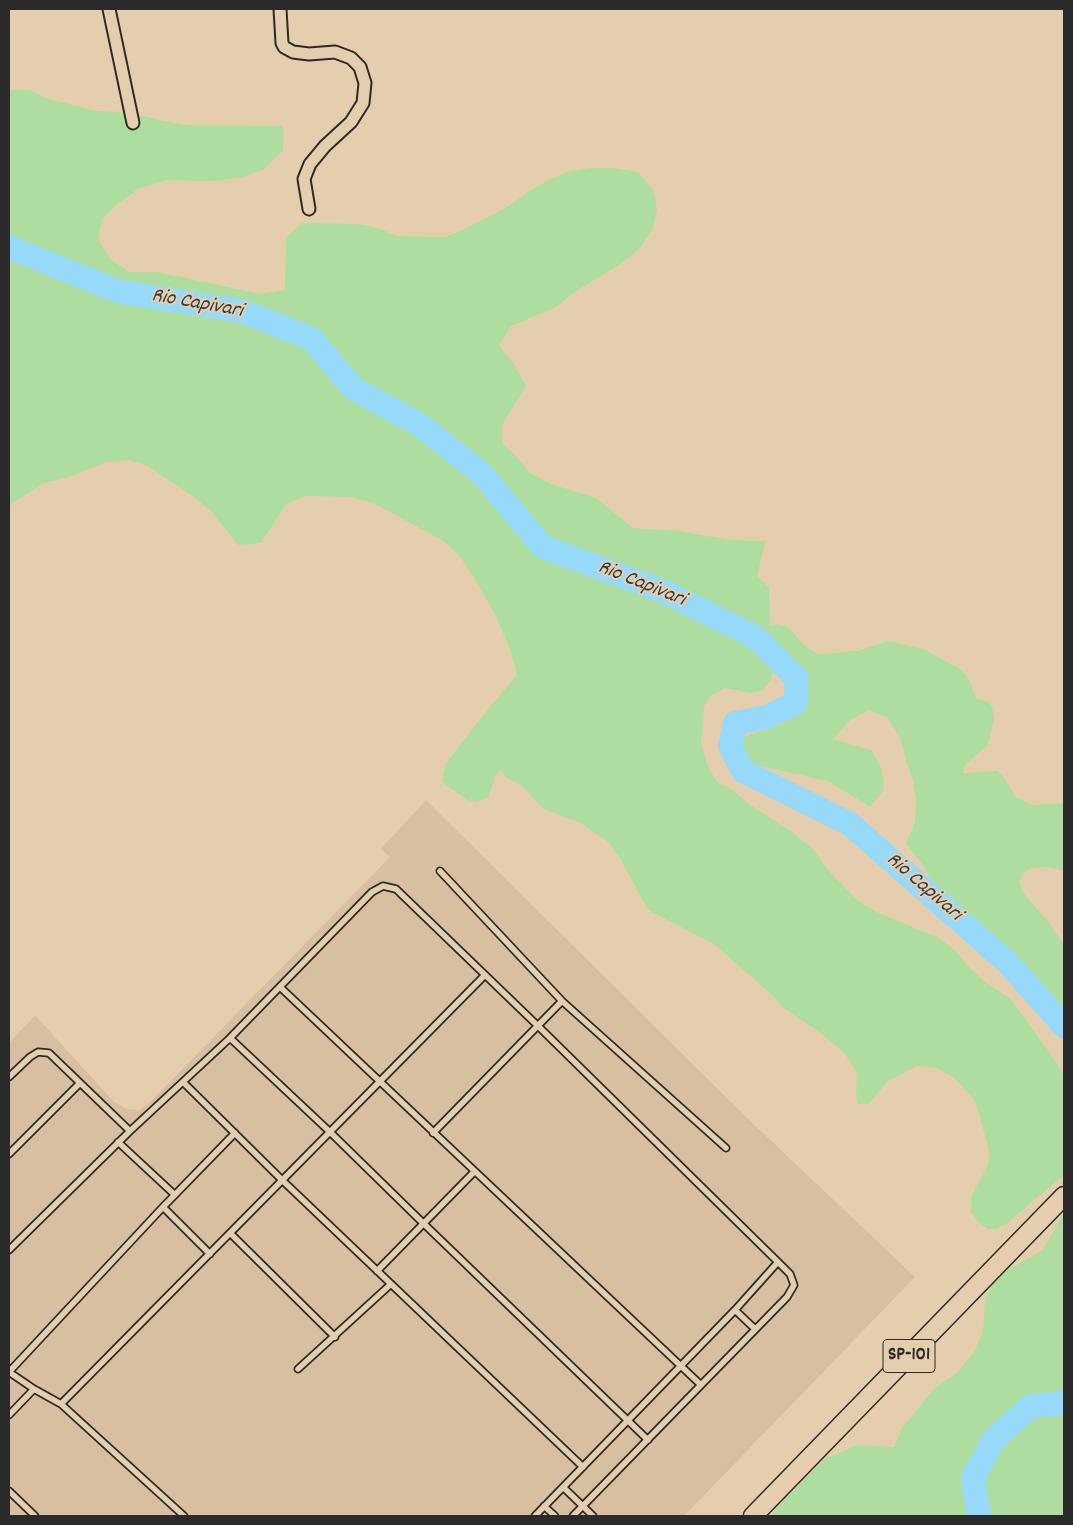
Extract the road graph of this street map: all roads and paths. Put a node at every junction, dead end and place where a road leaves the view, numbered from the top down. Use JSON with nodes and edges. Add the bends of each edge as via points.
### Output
{"nodes":[{"id":1,"x":109,"y":9,"type":"edge"},
{"id":2,"x":280,"y":9,"type":"edge"},
{"id":3,"x":133,"y":123,"type":"dead end"},
{"id":4,"x":309,"y":210,"type":"dead end"},
{"id":5,"x":440,"y":872,"type":"dead end"},
{"id":6,"x":485,"y":975,"type":"junction"},
{"id":7,"x":280,"y":987,"type":"junction"},
{"id":8,"x":562,"y":1001,"type":"junction"},
{"id":9,"x":538,"y":1026,"type":"junction"},
{"id":10,"x":230,"y":1038,"type":"junction"},
{"id":11,"x":9,"y":1078,"type":"edge"},
{"id":12,"x":183,"y":1082,"type":"junction"},
{"id":13,"x":379,"y":1082,"type":"junction"},
{"id":14,"x":80,"y":1083,"type":"junction"},
{"id":15,"x":130,"y":1131,"type":"junction"},
{"id":16,"x":330,"y":1132,"type":"junction"},
{"id":17,"x":235,"y":1133,"type":"junction"},
{"id":18,"x":433,"y":1133,"type":"junction"},
{"id":19,"x":118,"y":1142,"type":"junction"},
{"id":20,"x":726,"y":1148,"type":"dead end"},
{"id":21,"x":9,"y":1154,"type":"edge"},
{"id":22,"x":474,"y":1172,"type":"junction"},
{"id":23,"x":282,"y":1180,"type":"junction"},
{"id":24,"x":175,"y":1195,"type":"junction"},
{"id":25,"x":1064,"y":1196,"type":"edge"},
{"id":26,"x":163,"y":1207,"type":"junction"},
{"id":27,"x":422,"y":1224,"type":"junction"},
{"id":28,"x":230,"y":1233,"type":"junction"},
{"id":29,"x":9,"y":1250,"type":"edge"},
{"id":30,"x":210,"y":1254,"type":"junction"},
{"id":31,"x":778,"y":1262,"type":"junction"},
{"id":32,"x":377,"y":1271,"type":"junction"},
{"id":33,"x":391,"y":1284,"type":"junction"},
{"id":34,"x":735,"y":1310,"type":"junction"},
{"id":35,"x":755,"y":1329,"type":"junction"},
{"id":36,"x":335,"y":1337,"type":"junction"},
{"id":37,"x":680,"y":1366,"type":"junction"},
{"id":38,"x":298,"y":1369,"type":"dead end"},
{"id":39,"x":9,"y":1372,"type":"edge"},
{"id":40,"x":701,"y":1385,"type":"junction"},
{"id":41,"x":34,"y":1389,"type":"junction"},
{"id":42,"x":61,"y":1404,"type":"junction"},
{"id":43,"x":9,"y":1415,"type":"edge"},
{"id":44,"x":628,"y":1421,"type":"junction"},
{"id":45,"x":648,"y":1440,"type":"junction"},
{"id":46,"x":583,"y":1467,"type":"junction"},
{"id":47,"x":564,"y":1488,"type":"junction"},
{"id":48,"x":9,"y":1491,"type":"edge"},
{"id":49,"x":544,"y":1506,"type":"junction"},
{"id":50,"x":583,"y":1507,"type":"junction"},
{"id":51,"x":35,"y":1516,"type":"edge"},
{"id":52,"x":184,"y":1516,"type":"edge"},
{"id":53,"x":534,"y":1516,"type":"edge"},
{"id":54,"x":555,"y":1516,"type":"edge"},
{"id":55,"x":573,"y":1516,"type":"edge"},
{"id":56,"x":593,"y":1516,"type":"edge"},
{"id":57,"x":753,"y":1516,"type":"edge"}],
"edges":[{"from":1,"to":3,"type":"street"},
{"from":2,"to":4,"type":"street","via":[[284,47],[293,52],[335,52],[351,58],[360,67],[365,84],[363,103],[351,122],[310,164],[304,179]]},
{"from":5,"to":8,"type":"lane"},
{"from":6,"to":7,"type":"lane","via":[[396,889],[383,886],[372,892]]},
{"from":6,"to":9,"type":"lane"},
{"from":6,"to":13,"type":"lane"},
{"from":7,"to":10,"type":"lane"},
{"from":7,"to":13,"type":"lane"},
{"from":8,"to":9,"type":"lane"},
{"from":8,"to":20,"type":"lane"},
{"from":9,"to":18,"type":"lane"},
{"from":9,"to":31,"type":"lane"},
{"from":10,"to":12,"type":"lane"},
{"from":10,"to":16,"type":"lane"},
{"from":11,"to":14,"type":"lane","via":[[38,1052],[49,1053]]},
{"from":12,"to":15,"type":"lane"},
{"from":12,"to":17,"type":"lane"},
{"from":13,"to":16,"type":"lane"},
{"from":13,"to":18,"type":"lane"},
{"from":14,"to":15,"type":"lane"},
{"from":14,"to":21,"type":"lane"},
{"from":15,"to":19,"type":"lane"},
{"from":16,"to":23,"type":"lane"},
{"from":16,"to":27,"type":"lane"},
{"from":17,"to":23,"type":"lane"},
{"from":17,"to":24,"type":"lane"},
{"from":18,"to":22,"type":"lane"},
{"from":19,"to":24,"type":"lane"},
{"from":19,"to":29,"type":"lane"},
{"from":22,"to":27,"type":"lane"},
{"from":22,"to":37,"type":"lane"},
{"from":23,"to":28,"type":"lane"},
{"from":23,"to":32,"type":"lane"},
{"from":24,"to":26,"type":"lane"},
{"from":25,"to":57,"type":"main road","number":"SP-101"},
{"from":26,"to":30,"type":"lane"},
{"from":26,"to":39,"type":"lane"},
{"from":27,"to":32,"type":"lane"},
{"from":27,"to":44,"type":"lane"},
{"from":28,"to":30,"type":"lane"},
{"from":28,"to":36,"type":"lane"},
{"from":30,"to":42,"type":"lane"},
{"from":31,"to":34,"type":"lane"},
{"from":31,"to":35,"type":"lane","via":[[790,1274],[794,1285],[787,1297]]},
{"from":32,"to":33,"type":"lane"},
{"from":33,"to":36,"type":"lane"},
{"from":33,"to":46,"type":"lane"},
{"from":34,"to":35,"type":"lane"},
{"from":34,"to":37,"type":"lane"},
{"from":35,"to":40,"type":"lane"},
{"from":36,"to":38,"type":"lane"},
{"from":37,"to":40,"type":"lane"},
{"from":37,"to":44,"type":"lane"},
{"from":39,"to":41,"type":"lane"},
{"from":40,"to":45,"type":"lane"},
{"from":41,"to":42,"type":"lane"},
{"from":41,"to":43,"type":"lane"},
{"from":42,"to":52,"type":"lane"},
{"from":44,"to":45,"type":"lane"},
{"from":44,"to":46,"type":"lane"},
{"from":45,"to":50,"type":"lane"},
{"from":46,"to":47,"type":"lane"},
{"from":47,"to":49,"type":"lane"},
{"from":47,"to":50,"type":"lane"},
{"from":48,"to":51,"type":"lane"},
{"from":49,"to":53,"type":"lane"},
{"from":49,"to":54,"type":"lane"},
{"from":50,"to":55,"type":"lane"},
{"from":50,"to":56,"type":"lane"}]}
